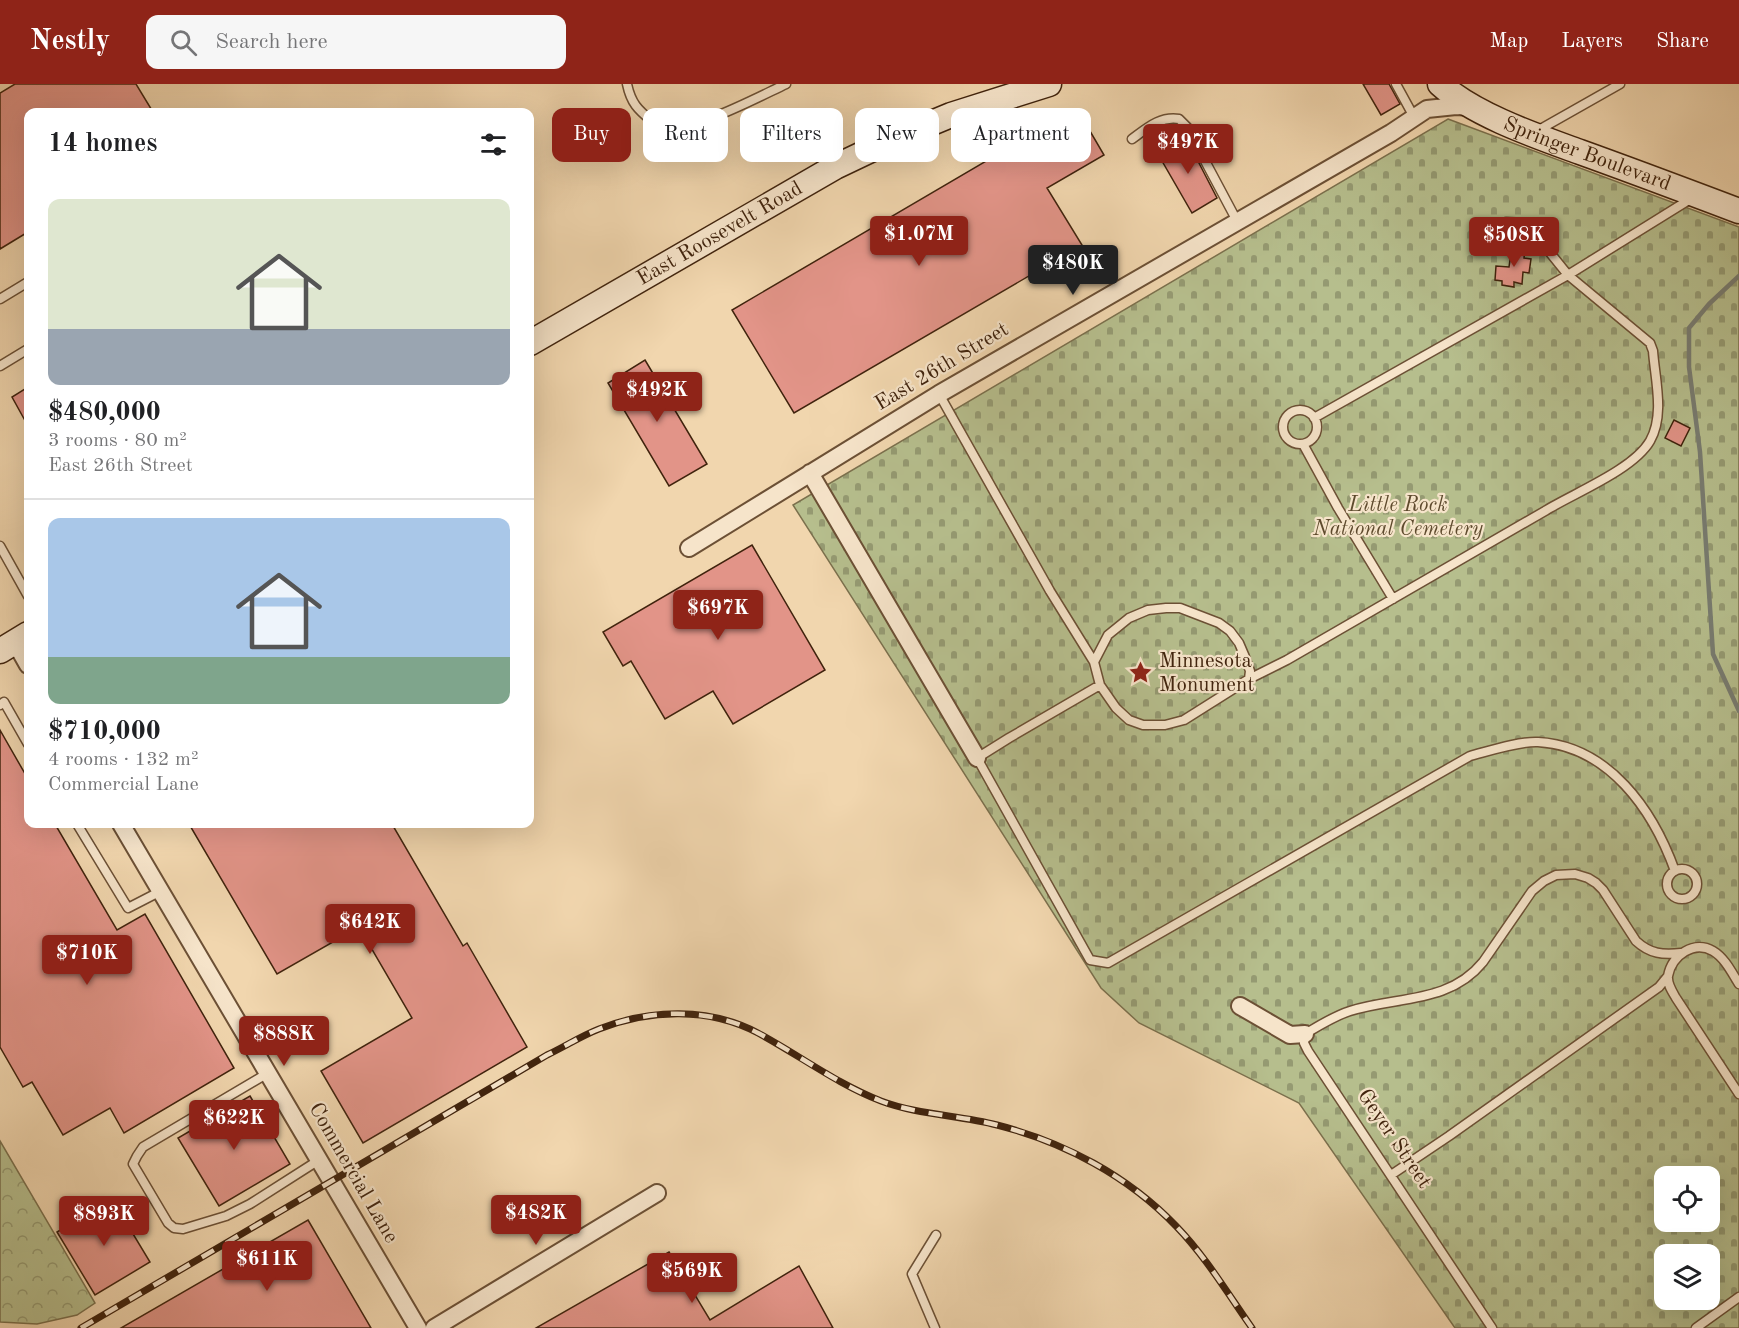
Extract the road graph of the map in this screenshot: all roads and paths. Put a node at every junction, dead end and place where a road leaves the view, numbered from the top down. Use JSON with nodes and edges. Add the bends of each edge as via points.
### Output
{"nodes":[{"id":1,"x":627,"y":84,"type":"edge"},
{"id":2,"x":786,"y":84,"type":"edge"},
{"id":3,"x":1049,"y":84,"type":"edge"},
{"id":4,"x":1396,"y":84,"type":"edge"},
{"id":5,"x":1440,"y":84,"type":"edge"},
{"id":6,"x":1620,"y":84,"type":"edge"},
{"id":7,"x":1475,"y":108,"type":"junction"},
{"id":8,"x":1414,"y":117,"type":"junction"},
{"id":9,"x":1532,"y":134,"type":"junction"},
{"id":10,"x":1132,"y":139,"type":"dead end"},
{"id":11,"x":1696,"y":195,"type":"junction"},
{"id":12,"x":1739,"y":211,"type":"edge"},
{"id":13,"x":1237,"y":221,"type":"junction"},
{"id":14,"x":1486,"y":236,"type":"dead end"},
{"id":15,"x":1568,"y":275,"type":"junction"},
{"id":16,"x":24,"y":284,"type":"edge"},
{"id":17,"x":0,"y":299,"type":"edge"},
{"id":18,"x":534,"y":341,"type":"edge"},
{"id":19,"x":24,"y":351,"type":"edge"},
{"id":20,"x":0,"y":366,"type":"edge"},
{"id":21,"x":939,"y":394,"type":"junction"},
{"id":22,"x":1314,"y":418,"type":"junction"},
{"id":23,"x":1303,"y":444,"type":"junction"},
{"id":24,"x":810,"y":473,"type":"junction"},
{"id":25,"x":0,"y":546,"type":"edge"},
{"id":26,"x":689,"y":548,"type":"dead end"},
{"id":27,"x":24,"y":589,"type":"edge"},
{"id":28,"x":1393,"y":599,"type":"junction"},
{"id":29,"x":14,"y":642,"type":"edge"},
{"id":30,"x":24,"y":658,"type":"edge"},
{"id":31,"x":1094,"y":662,"type":"junction"},
{"id":32,"x":1249,"y":679,"type":"junction"},
{"id":33,"x":1101,"y":685,"type":"junction"},
{"id":34,"x":2,"y":703,"type":"edge"},
{"id":35,"x":24,"y":738,"type":"edge"},
{"id":36,"x":977,"y":758,"type":"junction"},
{"id":37,"x":79,"y":828,"type":"edge"},
{"id":38,"x":123,"y":828,"type":"edge"},
{"id":39,"x":1675,"y":871,"type":"dead end"},
{"id":40,"x":161,"y":891,"type":"junction"},
{"id":41,"x":1681,"y":954,"type":"junction"},
{"id":42,"x":1668,"y":976,"type":"junction"},
{"id":43,"x":1739,"y":984,"type":"edge"},
{"id":44,"x":1240,"y":1006,"type":"dead end"},
{"id":45,"x":1305,"y":1034,"type":"junction"},
{"id":46,"x":268,"y":1073,"type":"junction"},
{"id":47,"x":1739,"y":1094,"type":"edge"},
{"id":48,"x":319,"y":1160,"type":"junction"},
{"id":49,"x":1391,"y":1175,"type":"junction"},
{"id":50,"x":657,"y":1193,"type":"dead end"},
{"id":51,"x":936,"y":1234,"type":"dead end"},
{"id":52,"x":1739,"y":1297,"type":"edge"},
{"id":53,"x":418,"y":1328,"type":"edge"},
{"id":54,"x":434,"y":1328,"type":"edge"},
{"id":55,"x":935,"y":1328,"type":"edge"},
{"id":56,"x":1492,"y":1328,"type":"edge"},
{"id":57,"x":1696,"y":1328,"type":"edge"}],
"edges":[{"from":1,"to":2,"type":"lane","via":[[637,109],[660,127],[682,128],[730,111]]},
{"from":3,"to":18,"type":"main road","name":"East Roosevelt Road","via":[[951,115],[835,166]]},
{"from":4,"to":8,"type":"lane"},
{"from":5,"to":7,"type":"main road","name":"Springer Boulevard"},
{"from":6,"to":9,"type":"lane"},
{"from":7,"to":8,"type":"street","name":"East 26th Street","via":[[1437,107]]},
{"from":7,"to":9,"type":"main road","name":"Springer Boulevard"},
{"from":8,"to":13,"type":"street","name":"East 26th Street"},
{"from":9,"to":11,"type":"main road","name":"Springer Boulevard"},
{"from":10,"to":13,"type":"lane","via":[[1155,122],[1179,119]]},
{"from":11,"to":12,"type":"main road","name":"Springer Boulevard"},
{"from":11,"to":15,"type":"lane"},
{"from":13,"to":21,"type":"street","name":"East 26th Street"},
{"from":14,"to":15,"type":"lane","via":[[1506,222],[1526,223]]},
{"from":15,"to":22,"type":"lane"},
{"from":15,"to":28,"type":"lane","via":[[1650,343],[1658,422],[1651,440],[1632,461],[1612,474]]},
{"from":16,"to":17,"type":"lane"},
{"from":19,"to":20,"type":"lane"},
{"from":21,"to":24,"type":"street","name":"East 26th Street"},
{"from":21,"to":31,"type":"lane"},
{"from":22,"to":23,"type":"lane","via":[[1315,434]]},
{"from":22,"to":23,"type":"lane","via":[[1300,410],[1285,418],[1284,435],[1292,443]]},
{"from":23,"to":28,"type":"lane"},
{"from":24,"to":26,"type":"street","name":"East 26th Street"},
{"from":24,"to":36,"type":"street"},
{"from":25,"to":27,"type":"lane"},
{"from":28,"to":32,"type":"lane"},
{"from":29,"to":30,"type":"street"},
{"from":31,"to":32,"type":"lane","via":[[1108,635],[1129,618],[1148,610],[1180,608],[1230,631],[1245,657]]},
{"from":31,"to":33,"type":"lane"},
{"from":32,"to":33,"type":"lane","via":[[1184,720],[1143,725],[1129,720],[1116,708]]},
{"from":33,"to":36,"type":"lane"},
{"from":34,"to":35,"type":"lane"},
{"from":36,"to":39,"type":"lane","via":[[1090,960],[1108,963],[1470,756],[1536,742],[1565,746],[1596,760],[1626,786],[1652,820]]},
{"from":37,"to":40,"type":"lane","via":[[128,908]]},
{"from":38,"to":40,"type":"street","name":"Commercial Lane"},
{"from":40,"to":46,"type":"street","name":"Commercial Lane"},
{"from":41,"to":42,"type":"lane"},
{"from":41,"to":43,"type":"lane","via":[[1690,948],[1711,950],[1720,956]]},
{"from":41,"to":45,"type":"lane","via":[[1663,955],[1642,947],[1603,890],[1588,878],[1556,875],[1532,891],[1474,973],[1454,987],[1351,1011]]},
{"from":42,"to":47,"type":"lane","via":[[1676,998]]},
{"from":42,"to":49,"type":"lane","via":[[1650,994]]},
{"from":44,"to":45,"type":"street","via":[[1290,1035]]},
{"from":45,"to":49,"type":"lane","name":"Geyer Street","via":[[1308,1051]]},
{"from":46,"to":48,"type":"street","name":"Commercial Lane"},
{"from":46,"to":48,"type":"lane","via":[[143,1147],[134,1164],[162,1213],[174,1228],[183,1229],[226,1216]]},
{"from":48,"to":53,"type":"street","name":"Commercial Lane"},
{"from":49,"to":56,"type":"lane","name":"Geyer Street"},
{"from":50,"to":54,"type":"street"},
{"from":51,"to":55,"type":"lane","via":[[912,1274]]},
{"from":52,"to":57,"type":"lane"}]}
